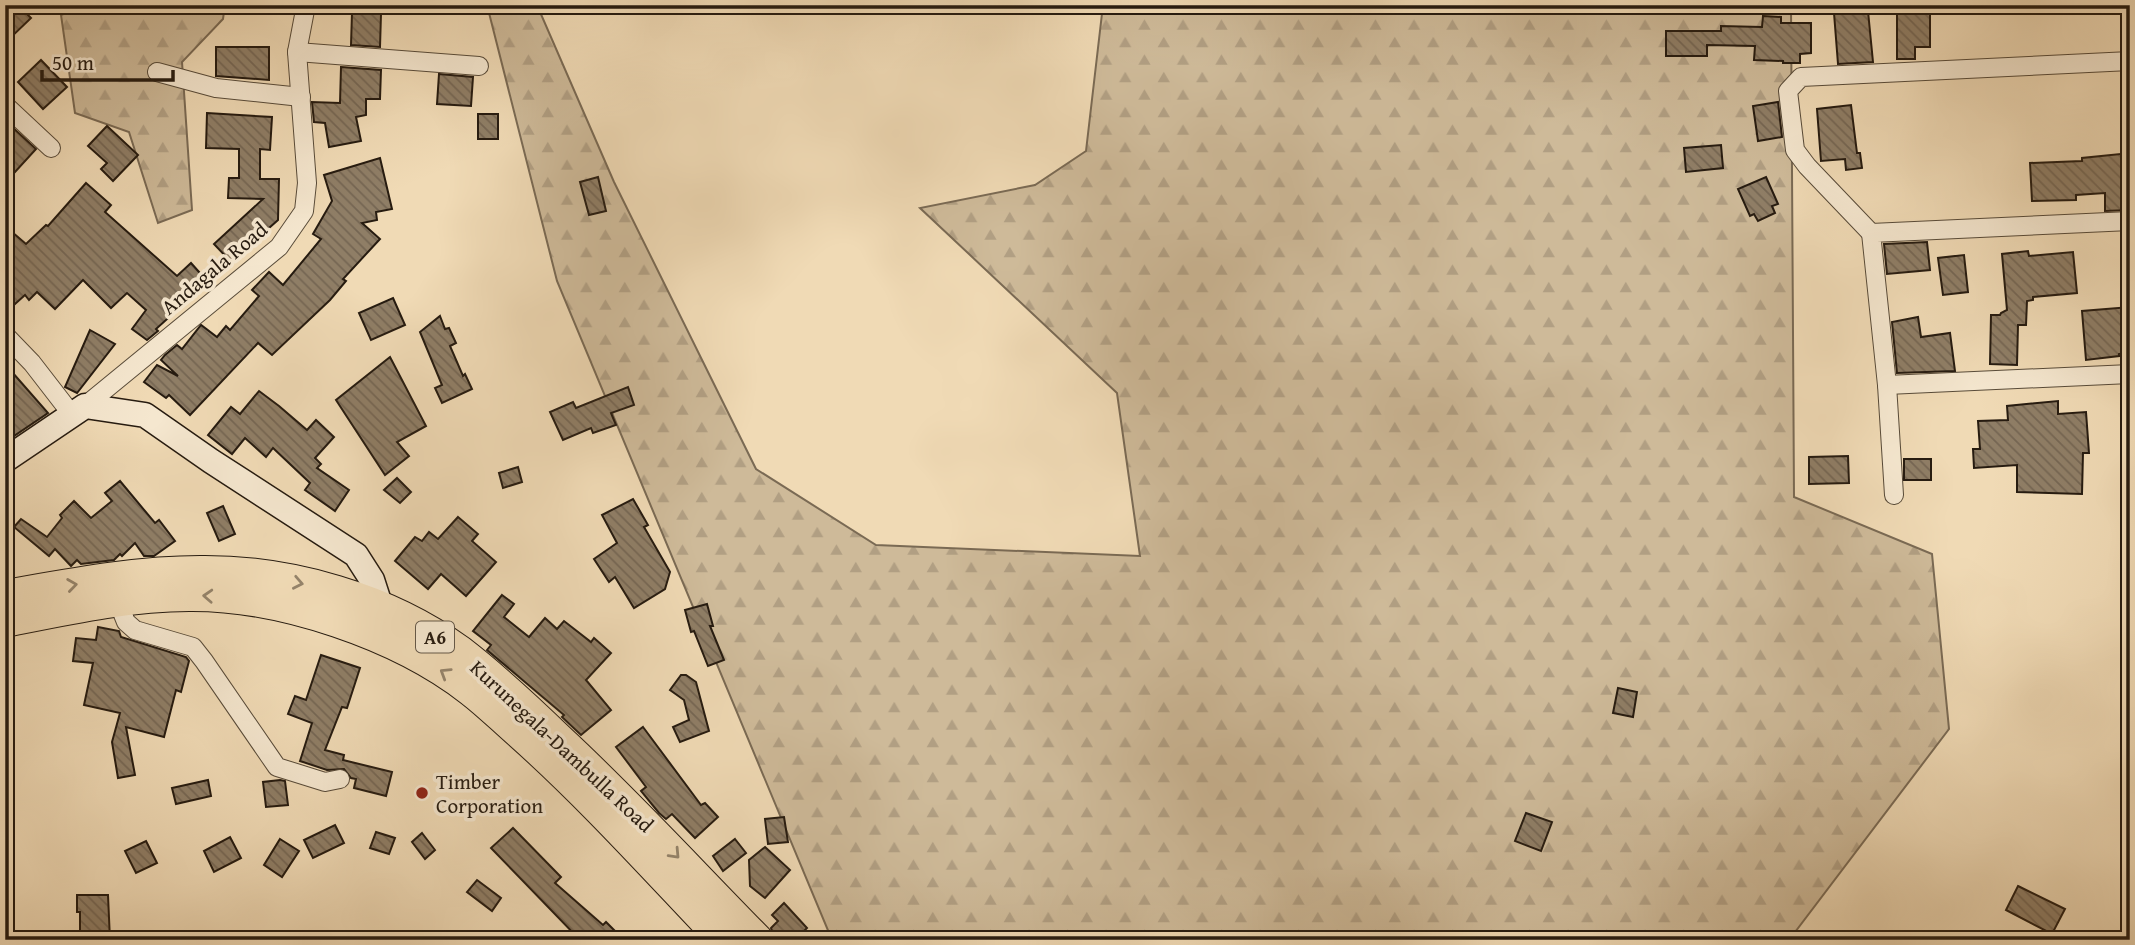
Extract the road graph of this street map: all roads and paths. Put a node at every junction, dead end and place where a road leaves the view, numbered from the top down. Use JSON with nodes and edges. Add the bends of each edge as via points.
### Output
{"nodes":[{"id":1,"x":306,"y":5,"type":"edge"},
{"id":2,"x":297,"y":52,"type":"junction"},
{"id":3,"x":2130,"y":61,"type":"edge"},
{"id":4,"x":479,"y":66,"type":"dead end"},
{"id":5,"x":157,"y":72,"type":"dead end"},
{"id":6,"x":301,"y":97,"type":"junction"},
{"id":7,"x":5,"y":105,"type":"edge"},
{"id":8,"x":51,"y":148,"type":"dead end"},
{"id":9,"x":2130,"y":221,"type":"edge"},
{"id":10,"x":1871,"y":233,"type":"junction"},
{"id":11,"x":5,"y":335,"type":"edge"},
{"id":12,"x":2130,"y":374,"type":"edge"},
{"id":13,"x":1887,"y":385,"type":"junction"},
{"id":14,"x":79,"y":411,"type":"junction"},
{"id":15,"x":5,"y":460,"type":"edge"},
{"id":16,"x":1894,"y":495,"type":"dead end"},
{"id":17,"x":5,"y":596,"type":"edge"},
{"id":18,"x":118,"y":602,"type":"junction"},
{"id":19,"x":5,"y":621,"type":"edge"},
{"id":20,"x":379,"y":622,"type":"junction"},
{"id":21,"x":340,"y":779,"type":"dead end"},
{"id":22,"x":724,"y":940,"type":"edge"},
{"id":23,"x":757,"y":940,"type":"edge"}],
"edges":[{"from":1,"to":2,"type":"street","name":"Andagala Road"},
{"from":2,"to":4,"type":"street"},
{"from":2,"to":6,"type":"street","name":"Andagala Road"},
{"from":3,"to":10,"type":"street","via":[[1801,77],[1788,90],[1795,150]]},
{"from":5,"to":6,"type":"street","via":[[216,88]]},
{"from":6,"to":14,"type":"street","name":"Andagala Road","via":[[307,183],[304,211],[279,247]]},
{"from":7,"to":8,"type":"street"},
{"from":9,"to":10,"type":"street"},
{"from":10,"to":13,"type":"street"},
{"from":11,"to":14,"type":"street"},
{"from":12,"to":13,"type":"street"},
{"from":13,"to":16,"type":"street"},
{"from":14,"to":15,"type":"street"},
{"from":14,"to":20,"type":"street","via":[[145,415],[356,555],[372,580]]},
{"from":17,"to":20,"type":"highway","name":"Kurunegala-Dambulla Road","number":"A6","one_way":true,"via":[[128,577],[244,574],[315,586]]},
{"from":18,"to":19,"type":"highway","name":"Kurunegala-Dambulla Road","number":"A6"},
{"from":20,"to":18,"type":"highway","name":"Kurunegala-Dambulla Road","number":"A6","one_way":true,"via":[[342,622],[224,596]]},
{"from":18,"to":21,"type":"street","via":[[126,622],[135,630],[192,647],[277,767],[325,782]]},
{"from":22,"to":20,"type":"highway","name":"Kurunegala-Dambulla Road","number":"A6","one_way":true,"via":[[541,752],[471,690],[415,655]]},
{"from":20,"to":23,"type":"highway","name":"Kurunegala-Dambulla Road","number":"A6","one_way":true,"via":[[408,621],[458,651],[514,697],[604,781]]}]}
